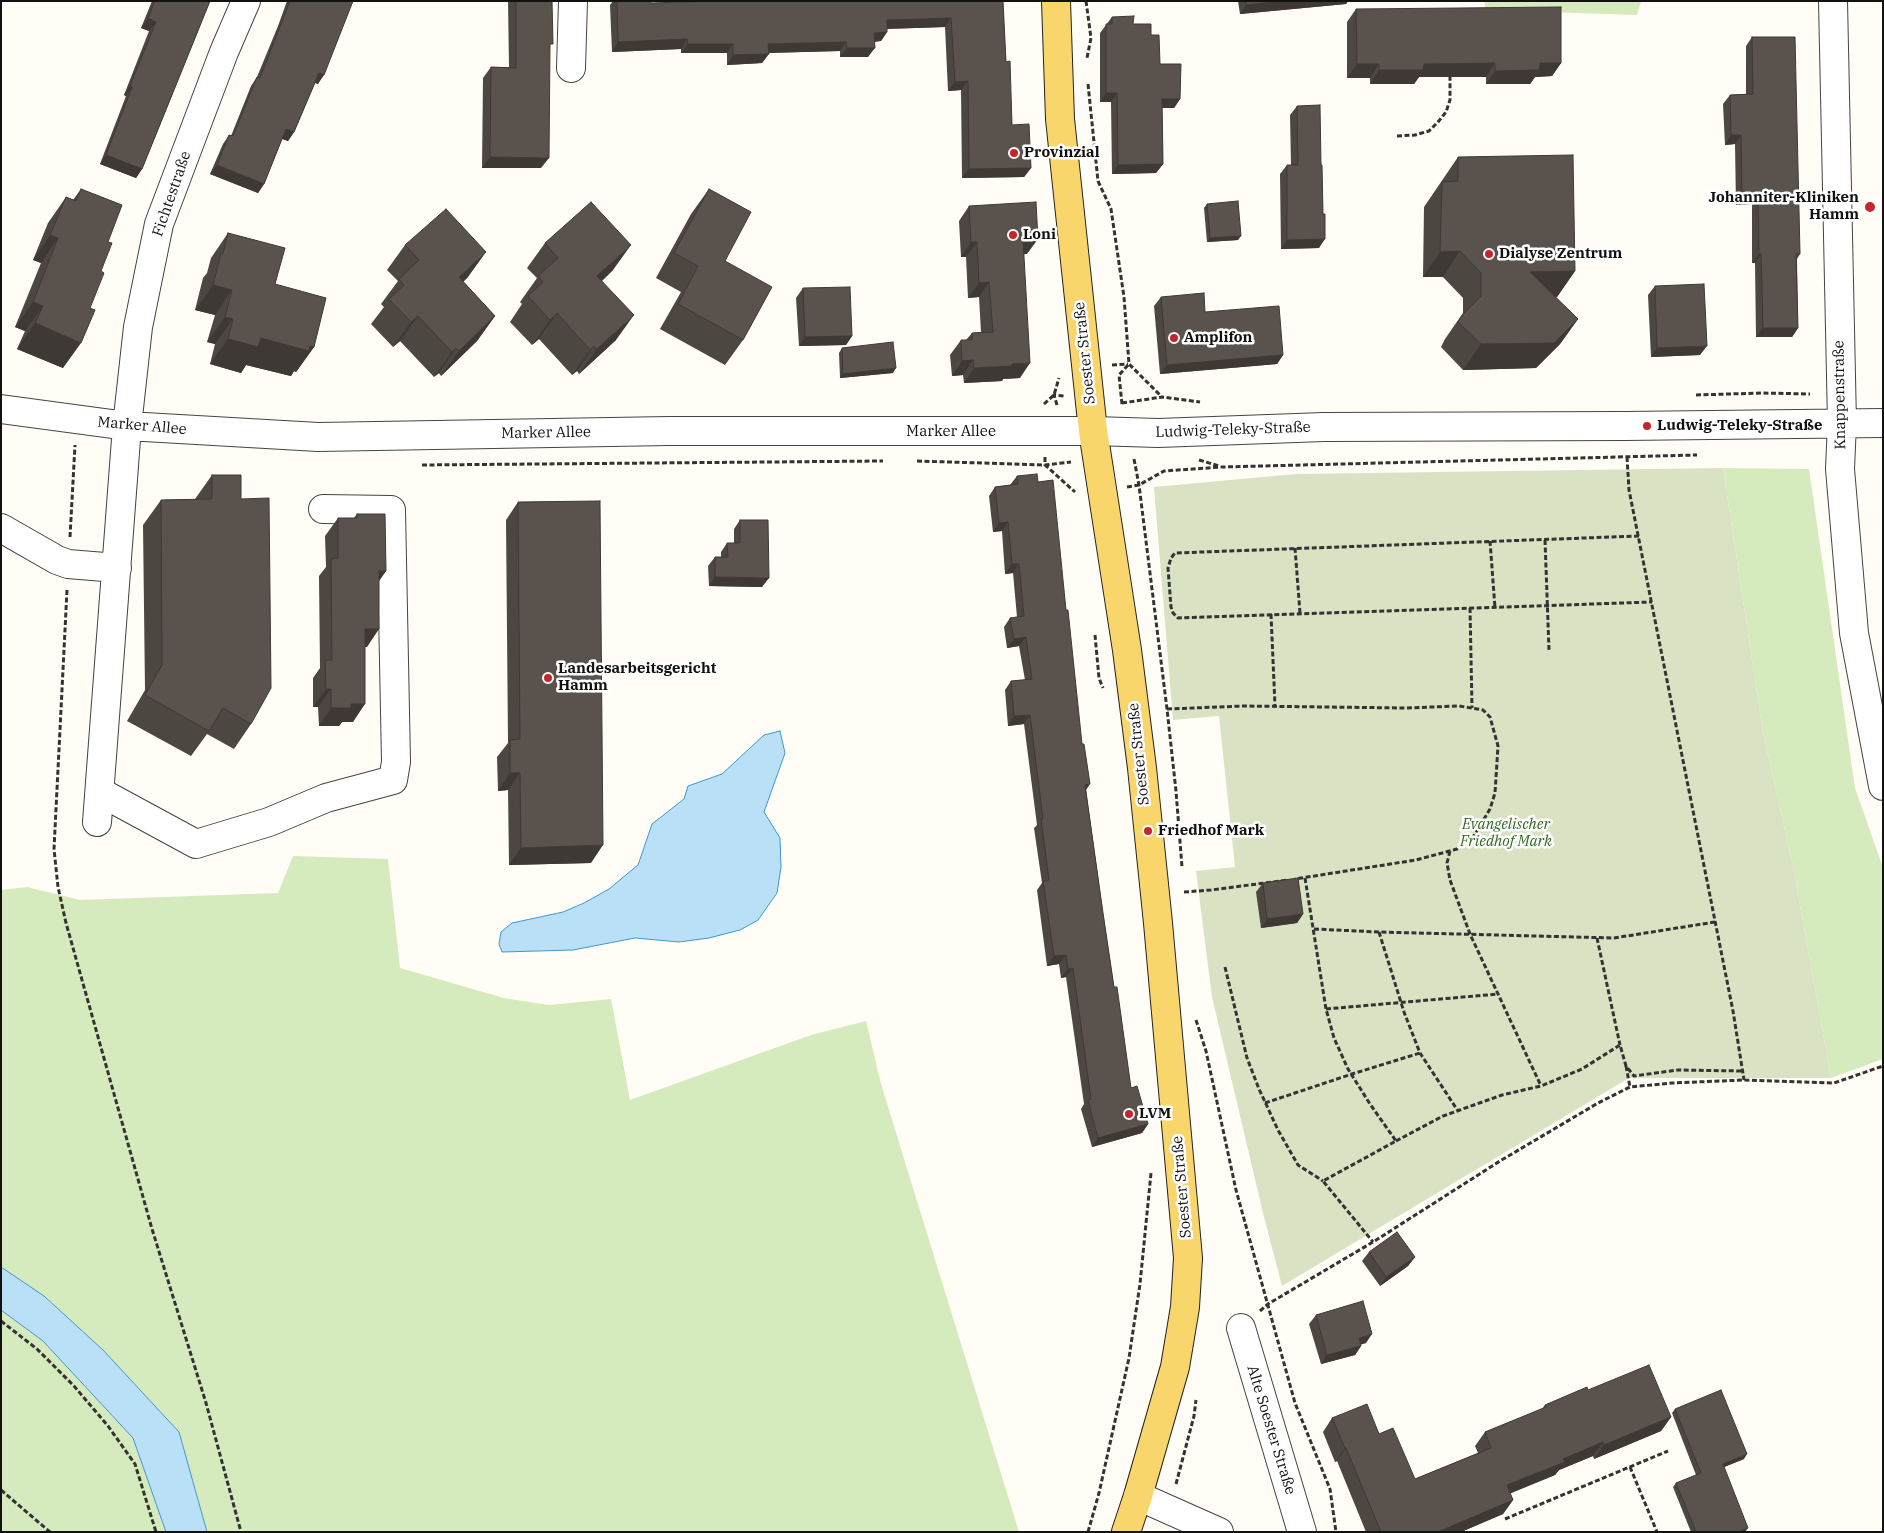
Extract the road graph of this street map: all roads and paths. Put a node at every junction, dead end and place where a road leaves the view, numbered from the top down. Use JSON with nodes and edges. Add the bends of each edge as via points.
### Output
{"nodes":[{"id":1,"x":246,"y":1,"type":"edge"},
{"id":2,"x":572,"y":1,"type":"edge"},
{"id":3,"x":1056,"y":1,"type":"edge"},
{"id":4,"x":1086,"y":1,"type":"edge"},
{"id":5,"x":1833,"y":1,"type":"edge"},
{"id":6,"x":1086,"y":61,"type":"dead end"},
{"id":7,"x":571,"y":68,"type":"dead end"},
{"id":8,"x":1450,"y":70,"type":"edge"},
{"id":9,"x":1088,"y":79,"type":"dead end"},
{"id":10,"x":1397,"y":136,"type":"dead end"},
{"id":11,"x":1061,"y":370,"type":"dead end"},
{"id":12,"x":1162,"y":397,"type":"dead end"},
{"id":13,"x":1042,"y":406,"type":"dead end"},
{"id":14,"x":1,"y":409,"type":"edge"},
{"id":15,"x":1883,"y":422,"type":"edge"},
{"id":16,"x":1842,"y":423,"type":"junction"},
{"id":17,"x":127,"y":426,"type":"junction"},
{"id":18,"x":1625,"y":426,"type":"junction"},
{"id":19,"x":1093,"y":431,"type":"junction"},
{"id":20,"x":75,"y":442,"type":"dead end"},
{"id":21,"x":1705,"y":455,"type":"dead end"},
{"id":22,"x":1627,"y":457,"type":"junction"},
{"id":23,"x":323,"y":509,"type":"dead end"},
{"id":24,"x":1,"y":528,"type":"edge"},
{"id":25,"x":1639,"y":536,"type":"junction"},
{"id":26,"x":1545,"y":540,"type":"junction"},
{"id":27,"x":1490,"y":541,"type":"junction"},
{"id":28,"x":1295,"y":548,"type":"junction"},
{"id":29,"x":68,"y":564,"type":"junction"},
{"id":30,"x":117,"y":568,"type":"junction"},
{"id":31,"x":1652,"y":602,"type":"junction"},
{"id":32,"x":1547,"y":606,"type":"junction"},
{"id":33,"x":1470,"y":608,"type":"junction"},
{"id":34,"x":1494,"y":608,"type":"junction"},
{"id":35,"x":1300,"y":613,"type":"junction"},
{"id":36,"x":1270,"y":614,"type":"junction"},
{"id":37,"x":1549,"y":650,"type":"dead end"},
{"id":38,"x":1275,"y":706,"type":"junction"},
{"id":39,"x":1472,"y":708,"type":"junction"},
{"id":40,"x":1167,"y":709,"type":"junction"},
{"id":41,"x":1883,"y":786,"type":"edge"},
{"id":42,"x":100,"y":792,"type":"junction"},
{"id":43,"x":98,"y":822,"type":"dead end"},
{"id":44,"x":1450,"y":851,"type":"junction"},
{"id":45,"x":1182,"y":874,"type":"dead end"},
{"id":46,"x":1305,"y":878,"type":"junction"},
{"id":47,"x":1183,"y":883,"type":"dead end"},
{"id":48,"x":1184,"y":892,"type":"junction"},
{"id":49,"x":1185,"y":901,"type":"dead end"},
{"id":50,"x":1716,"y":922,"type":"junction"},
{"id":51,"x":1314,"y":929,"type":"junction"},
{"id":52,"x":1379,"y":932,"type":"junction"},
{"id":53,"x":1470,"y":934,"type":"junction"},
{"id":54,"x":1597,"y":938,"type":"junction"},
{"id":55,"x":1225,"y":967,"type":"dead end"},
{"id":56,"x":1498,"y":994,"type":"junction"},
{"id":57,"x":1401,"y":1002,"type":"junction"},
{"id":58,"x":1326,"y":1009,"type":"junction"},
{"id":59,"x":1193,"y":1012,"type":"dead end"},
{"id":60,"x":1620,"y":1045,"type":"junction"},
{"id":61,"x":1420,"y":1054,"type":"junction"},
{"id":62,"x":1626,"y":1066,"type":"junction"},
{"id":63,"x":1883,"y":1066,"type":"edge"},
{"id":64,"x":1743,"y":1071,"type":"junction"},
{"id":65,"x":1352,"y":1074,"type":"junction"},
{"id":66,"x":1744,"y":1080,"type":"junction"},
{"id":67,"x":1541,"y":1086,"type":"junction"},
{"id":68,"x":1630,"y":1087,"type":"junction"},
{"id":69,"x":1265,"y":1103,"type":"junction"},
{"id":70,"x":1458,"y":1111,"type":"junction"},
{"id":71,"x":1396,"y":1141,"type":"junction"},
{"id":72,"x":1151,"y":1178,"type":"dead end"},
{"id":73,"x":1323,"y":1181,"type":"junction"},
{"id":74,"x":1373,"y":1242,"type":"junction"},
{"id":75,"x":1268,"y":1304,"type":"junction"},
{"id":76,"x":1,"y":1321,"type":"edge"},
{"id":77,"x":1241,"y":1328,"type":"joint"},
{"id":78,"x":1668,"y":1450,"type":"dead end"},
{"id":79,"x":1630,"y":1467,"type":"junction"},
{"id":80,"x":1,"y":1490,"type":"edge"},
{"id":81,"x":1138,"y":1496,"type":"junction"},
{"id":82,"x":1505,"y":1519,"type":"edge"},
{"id":83,"x":50,"y":1532,"type":"edge"},
{"id":84,"x":156,"y":1532,"type":"edge"},
{"id":85,"x":241,"y":1532,"type":"edge"},
{"id":86,"x":1088,"y":1532,"type":"edge"},
{"id":87,"x":1126,"y":1532,"type":"edge"},
{"id":88,"x":1219,"y":1532,"type":"edge"},
{"id":89,"x":1302,"y":1532,"type":"edge"},
{"id":90,"x":1336,"y":1532,"type":"edge"},
{"id":91,"x":1657,"y":1532,"type":"edge"}],
"edges":[{"from":1,"to":17,"type":"street","name":"Fichtestraße","via":[[159,224],[138,327]]},
{"from":2,"to":7,"type":"street"},
{"from":3,"to":19,"type":"main road","name":"Soester Straße","via":[[1060,118]]},
{"from":4,"to":6,"type":"path","via":[[1091,38]]},
{"from":5,"to":16,"type":"street","name":"Knappenstraße"},
{"from":8,"to":10,"type":"path","via":[[1450,100],[1438,122],[1428,131]]},
{"from":9,"to":12,"type":"path","via":[[1098,181],[1111,209],[1124,297],[1129,364]]},
{"from":11,"to":13,"type":"path","via":[[1054,395]]},
{"from":14,"to":17,"type":"street","name":"Marker Allee"},
{"from":15,"to":16,"type":"street","name":"Ludwig-Teleky-Straße"},
{"from":16,"to":18,"type":"street","name":"Ludwig-Teleky-Straße"},
{"from":16,"to":41,"type":"street","name":"Knappenstraße","via":[[1840,469],[1854,633]]},
{"from":17,"to":19,"type":"street","name":"Marker Allee","via":[[318,437],[669,431]]},
{"from":17,"to":30,"type":"street","name":"Fichtestraße"},
{"from":18,"to":19,"type":"street","name":"Ludwig-Teleky-Straße","via":[[1324,427],[1158,433]]},
{"from":18,"to":22,"type":"path"},
{"from":19,"to":81,"type":"main road","name":"Soester Straße","via":[[1138,739],[1188,1258],[1185,1307],[1175,1367]]},
{"from":20,"to":29,"type":"path"},
{"from":21,"to":22,"type":"path"},
{"from":22,"to":25,"type":"path","via":[[1629,490]]},
{"from":22,"to":40,"type":"path","via":[[1222,466],[1164,471],[1139,485]]},
{"from":23,"to":42,"type":"street","via":[[391,510],[396,762],[393,780],[326,798],[269,822],[196,844]]},
{"from":24,"to":29,"type":"street"},
{"from":25,"to":26,"type":"path"},
{"from":25,"to":31,"type":"path"},
{"from":26,"to":27,"type":"path"},
{"from":26,"to":32,"type":"path"},
{"from":27,"to":28,"type":"path"},
{"from":27,"to":34,"type":"path"},
{"from":28,"to":35,"type":"path"},
{"from":28,"to":36,"type":"path","via":[[1175,553],[1171,558],[1168,568],[1170,607],[1178,618]]},
{"from":29,"to":30,"type":"street"},
{"from":29,"to":85,"type":"path","via":[[54,849],[58,886],[152,1229],[206,1403]]},
{"from":30,"to":42,"type":"street","name":"Fichtestraße"},
{"from":31,"to":32,"type":"path"},
{"from":31,"to":50,"type":"path"},
{"from":32,"to":34,"type":"path"},
{"from":32,"to":37,"type":"path"},
{"from":33,"to":34,"type":"path"},
{"from":33,"to":35,"type":"path"},
{"from":33,"to":39,"type":"path"},
{"from":35,"to":36,"type":"path"},
{"from":36,"to":38,"type":"path"},
{"from":38,"to":39,"type":"path"},
{"from":38,"to":40,"type":"path"},
{"from":39,"to":44,"type":"path","via":[[1483,710],[1493,724],[1498,746],[1495,793],[1490,809],[1472,839]]},
{"from":40,"to":45,"type":"path"},
{"from":42,"to":43,"type":"street","name":"Fichtestraße"},
{"from":44,"to":46,"type":"path","via":[[1416,860]]},
{"from":44,"to":53,"type":"path","via":[[1447,863],[1450,880]]},
{"from":46,"to":48,"type":"path"},
{"from":46,"to":51,"type":"path"},
{"from":47,"to":48,"type":"path"},
{"from":48,"to":49,"type":"path"},
{"from":50,"to":54,"type":"path"},
{"from":50,"to":64,"type":"path"},
{"from":51,"to":52,"type":"path"},
{"from":51,"to":58,"type":"path"},
{"from":52,"to":53,"type":"path"},
{"from":52,"to":57,"type":"path"},
{"from":53,"to":54,"type":"path"},
{"from":53,"to":56,"type":"path"},
{"from":54,"to":60,"type":"path"},
{"from":55,"to":69,"type":"path","via":[[1247,1058]]},
{"from":56,"to":57,"type":"path"},
{"from":56,"to":67,"type":"path"},
{"from":57,"to":58,"type":"path"},
{"from":57,"to":61,"type":"path"},
{"from":58,"to":65,"type":"path","via":[[1334,1038]]},
{"from":59,"to":75,"type":"path","via":[[1206,1050],[1236,1190]]},
{"from":60,"to":62,"type":"path"},
{"from":60,"to":67,"type":"path","via":[[1582,1069]]},
{"from":61,"to":65,"type":"path"},
{"from":61,"to":70,"type":"path"},
{"from":62,"to":64,"type":"path","via":[[1634,1076],[1678,1070]]},
{"from":62,"to":68,"type":"path"},
{"from":63,"to":66,"type":"path","via":[[1834,1084]]},
{"from":64,"to":66,"type":"path"},
{"from":65,"to":69,"type":"path"},
{"from":65,"to":71,"type":"path"},
{"from":66,"to":68,"type":"path"},
{"from":67,"to":70,"type":"path","via":[[1502,1095]]},
{"from":68,"to":74,"type":"path","via":[[1500,1161]]},
{"from":69,"to":73,"type":"path","via":[[1298,1165]]},
{"from":70,"to":71,"type":"path"},
{"from":71,"to":73,"type":"path"},
{"from":72,"to":86,"type":"path","via":[[1129,1358]]},
{"from":73,"to":74,"type":"path"},
{"from":74,"to":75,"type":"path"},
{"from":75,"to":77,"type":"path"},
{"from":75,"to":90,"type":"path","via":[[1295,1403],[1330,1489]]},
{"from":76,"to":84,"type":"path","via":[[37,1349],[108,1426],[135,1464]]},
{"from":77,"to":89,"type":"street","name":"Alte Soester Straße"},
{"from":78,"to":79,"type":"path"},
{"from":79,"to":82,"type":"path"},
{"from":79,"to":91,"type":"path"},
{"from":80,"to":83,"type":"path"},
{"from":81,"to":87,"type":"main road","name":"Soester Straße"},
{"from":81,"to":88,"type":"street"}]}
